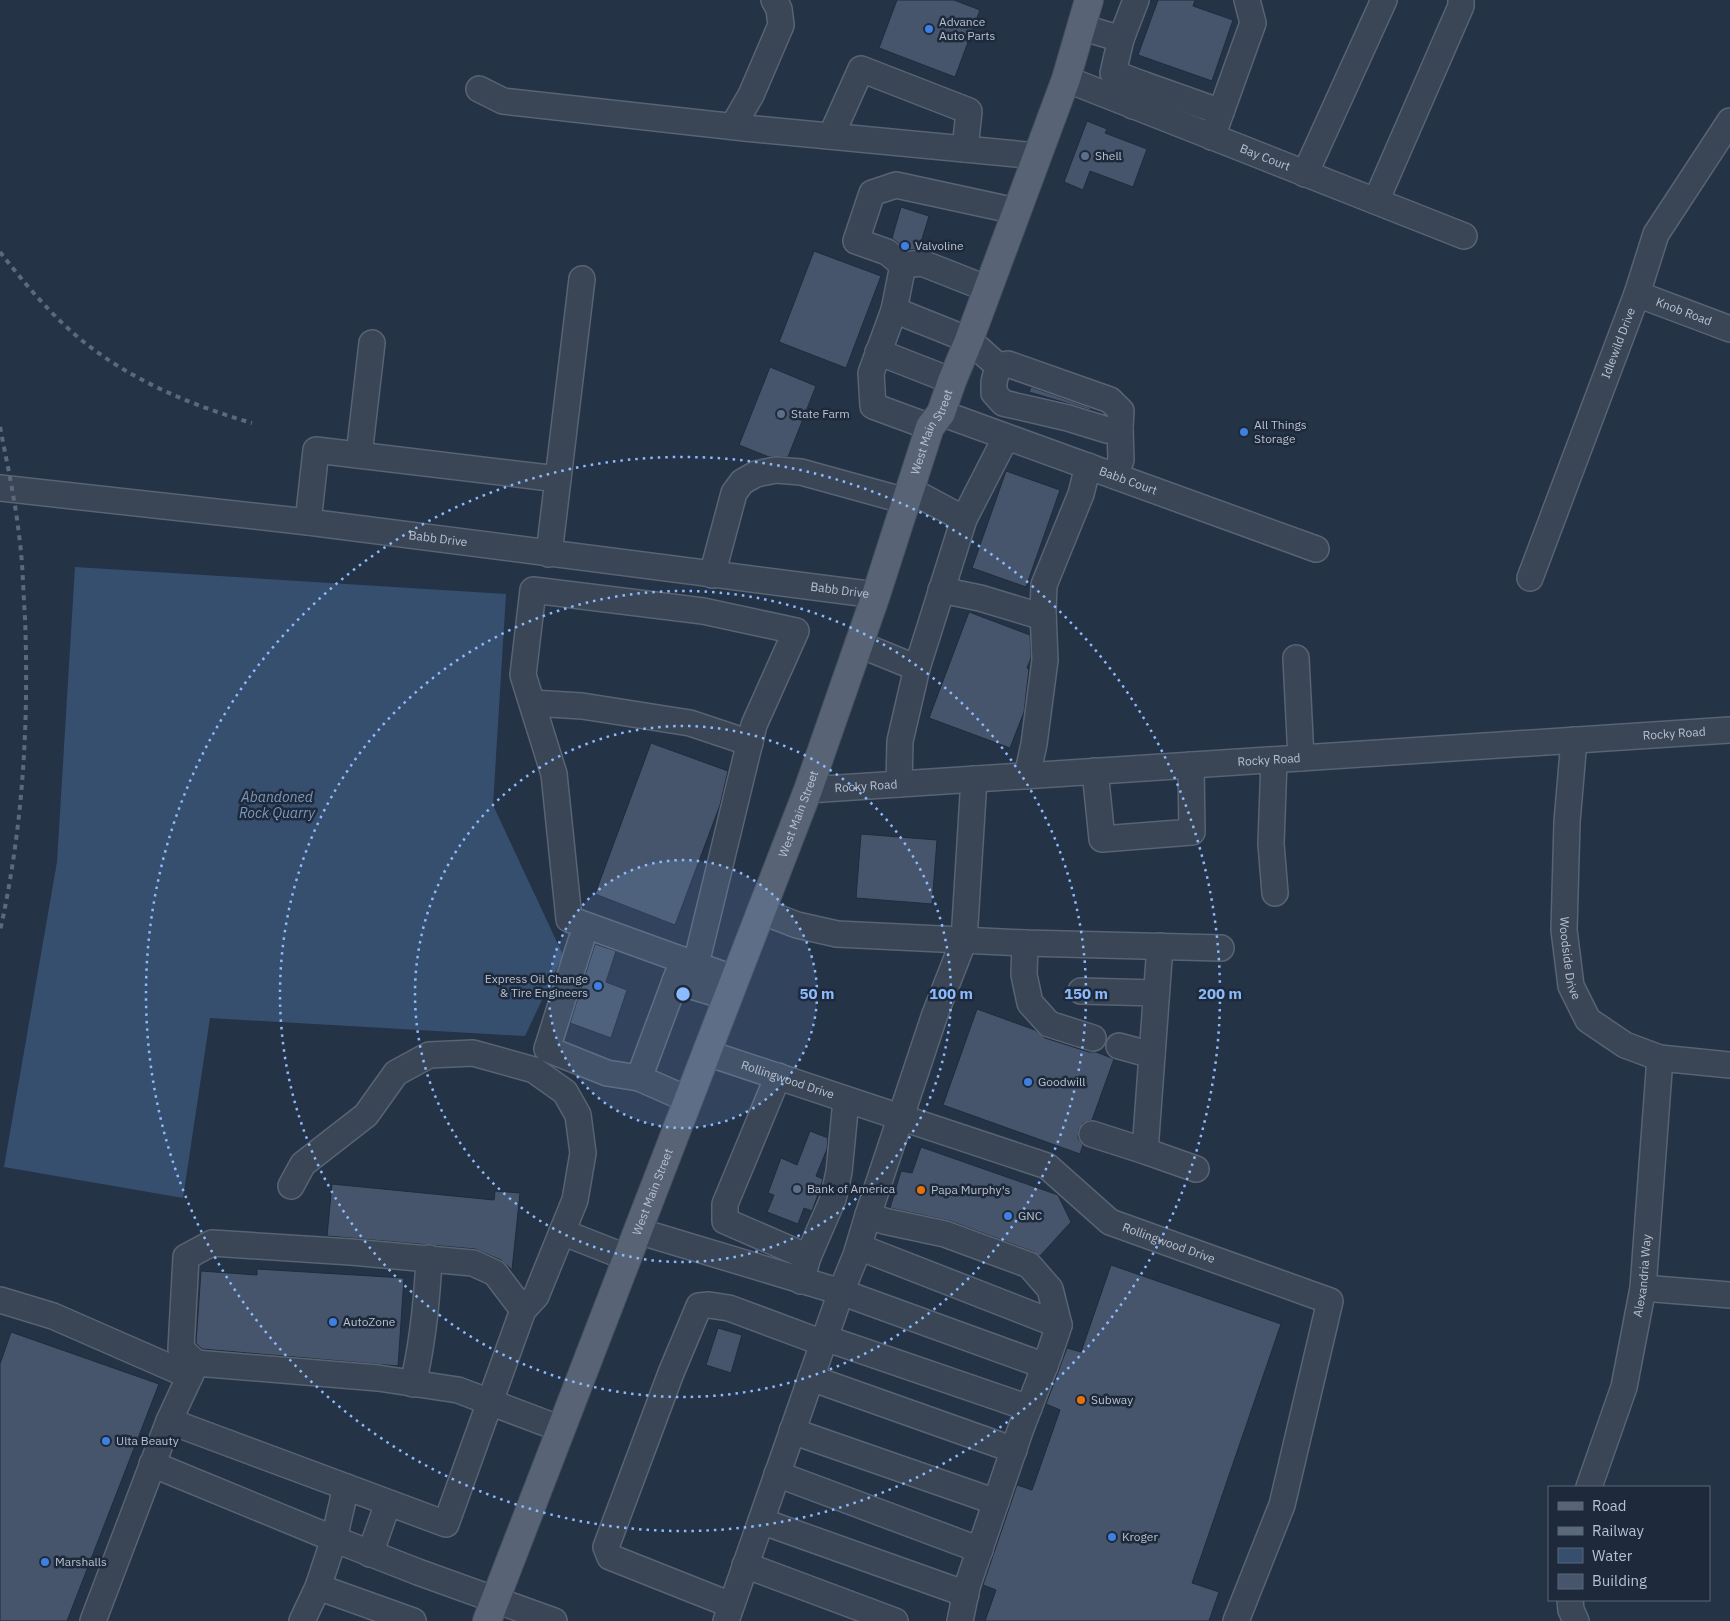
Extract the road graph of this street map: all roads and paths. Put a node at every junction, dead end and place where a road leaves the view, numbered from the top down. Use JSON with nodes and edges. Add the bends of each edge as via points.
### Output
{"nodes":[{"id":1,"x":774,"y":0,"type":"edge"},
{"id":2,"x":1089,"y":0,"type":"edge"},
{"id":3,"x":1136,"y":0,"type":"edge"},
{"id":4,"x":1247,"y":0,"type":"edge"},
{"id":5,"x":1384,"y":0,"type":"edge"},
{"id":6,"x":1461,"y":0,"type":"edge"},
{"id":7,"x":1081,"y":27,"type":"junction"},
{"id":8,"x":1121,"y":38,"type":"junction"},
{"id":9,"x":1066,"y":79,"type":"junction"},
{"id":10,"x":479,"y":89,"type":"dead end"},
{"id":11,"x":1137,"y":95,"type":"junction"},
{"id":12,"x":1221,"y":112,"type":"junction"},
{"id":13,"x":1730,"y":121,"type":"edge"},
{"id":14,"x":733,"y":126,"type":"junction"},
{"id":15,"x":831,"y":136,"type":"junction"},
{"id":16,"x":1212,"y":137,"type":"junction"},
{"id":17,"x":965,"y":149,"type":"junction"},
{"id":18,"x":1037,"y":156,"type":"junction"},
{"id":19,"x":1305,"y":174,"type":"junction"},
{"id":20,"x":1376,"y":201,"type":"junction"},
{"id":21,"x":1016,"y":210,"type":"junction"},
{"id":22,"x":1464,"y":236,"type":"dead end"},
{"id":23,"x":913,"y":264,"type":"junction"},
{"id":24,"x":582,"y":279,"type":"dead end"},
{"id":25,"x":988,"y":289,"type":"junction"},
{"id":26,"x":1637,"y":294,"type":"junction"},
{"id":27,"x":894,"y":310,"type":"junction"},
{"id":28,"x":1730,"y":329,"type":"edge"},
{"id":29,"x":969,"y":340,"type":"junction"},
{"id":30,"x":372,"y":343,"type":"dead end"},
{"id":31,"x":878,"y":352,"type":"junction"},
{"id":32,"x":998,"y":366,"type":"junction"},
{"id":33,"x":952,"y":381,"type":"junction"},
{"id":34,"x":935,"y":420,"type":"junction"},
{"id":35,"x":1120,"y":428,"type":"junction"},
{"id":36,"x":1006,"y":436,"type":"junction"},
{"id":37,"x":359,"y":455,"type":"junction"},
{"id":38,"x":1088,"y":466,"type":"junction"},
{"id":39,"x":1115,"y":476,"type":"junction"},
{"id":40,"x":558,"y":479,"type":"junction"},
{"id":41,"x":0,"y":488,"type":"edge"},
{"id":42,"x":908,"y":496,"type":"junction"},
{"id":43,"x":964,"y":519,"type":"junction"},
{"id":44,"x":308,"y":522,"type":"junction"},
{"id":45,"x":1316,"y":549,"type":"dead end"},
{"id":46,"x":549,"y":554,"type":"junction"},
{"id":47,"x":712,"y":575,"type":"junction"},
{"id":48,"x":1530,"y":578,"type":"dead end"},
{"id":49,"x":941,"y":590,"type":"junction"},
{"id":50,"x":876,"y":595,"type":"junction"},
{"id":51,"x":1043,"y":617,"type":"junction"},
{"id":52,"x":858,"y":644,"type":"junction"},
{"id":53,"x":1296,"y":658,"type":"dead end"},
{"id":54,"x":917,"y":668,"type":"junction"},
{"id":55,"x":532,"y":703,"type":"junction"},
{"id":56,"x":1730,"y":730,"type":"edge"},
{"id":57,"x":1574,"y":740,"type":"junction"},
{"id":58,"x":750,"y":743,"type":"junction"},
{"id":59,"x":1301,"y":758,"type":"junction"},
{"id":60,"x":1274,"y":760,"type":"junction"},
{"id":61,"x":1191,"y":765,"type":"junction"},
{"id":62,"x":1095,"y":771,"type":"junction"},
{"id":63,"x":1027,"y":776,"type":"junction"},
{"id":64,"x":974,"y":779,"type":"junction"},
{"id":65,"x":898,"y":784,"type":"junction"},
{"id":66,"x":808,"y":790,"type":"junction"},
{"id":67,"x":1275,"y":893,"type":"dead end"},
{"id":68,"x":761,"y":910,"type":"junction"},
{"id":69,"x":581,"y":940,"type":"dead end"},
{"id":70,"x":964,"y":940,"type":"junction"},
{"id":71,"x":1025,"y":943,"type":"junction"},
{"id":72,"x":1160,"y":946,"type":"junction"},
{"id":73,"x":1221,"y":948,"type":"dead end"},
{"id":74,"x":684,"y":968,"type":"junction"},
{"id":75,"x":732,"y":988,"type":"junction"},
{"id":76,"x":1082,"y":991,"type":"dead end"},
{"id":77,"x":1156,"y":994,"type":"junction"},
{"id":78,"x":1092,"y":1038,"type":"dead end"},
{"id":79,"x":1119,"y":1046,"type":"dead end"},
{"id":80,"x":707,"y":1053,"type":"junction"},
{"id":81,"x":1152,"y":1055,"type":"junction"},
{"id":82,"x":1660,"y":1058,"type":"junction"},
{"id":83,"x":1730,"y":1065,"type":"edge"},
{"id":84,"x":778,"y":1076,"type":"junction"},
{"id":85,"x":639,"y":1078,"type":"junction"},
{"id":86,"x":689,"y":1100,"type":"junction"},
{"id":87,"x":846,"y":1100,"type":"junction"},
{"id":88,"x":901,"y":1118,"type":"junction"},
{"id":89,"x":1092,"y":1134,"type":"dead end"},
{"id":90,"x":1145,"y":1151,"type":"junction"},
{"id":91,"x":1196,"y":1169,"type":"dead end"},
{"id":92,"x":292,"y":1186,"type":"dead end"},
{"id":93,"x":868,"y":1216,"type":"junction"},
{"id":94,"x":638,"y":1231,"type":"junction"},
{"id":95,"x":562,"y":1232,"type":"junction"},
{"id":96,"x":859,"y":1247,"type":"junction"},
{"id":97,"x":808,"y":1256,"type":"junction"},
{"id":98,"x":429,"y":1258,"type":"junction"},
{"id":99,"x":628,"y":1258,"type":"junction"},
{"id":100,"x":801,"y":1281,"type":"junction"},
{"id":101,"x":1643,"y":1288,"type":"junction"},
{"id":102,"x":841,"y":1292,"type":"junction"},
{"id":103,"x":1730,"y":1295,"type":"edge"},
{"id":104,"x":0,"y":1300,"type":"edge"},
{"id":105,"x":523,"y":1310,"type":"junction"},
{"id":106,"x":1059,"y":1325,"type":"junction"},
{"id":107,"x":824,"y":1341,"type":"junction"},
{"id":108,"x":1045,"y":1366,"type":"junction"},
{"id":109,"x":193,"y":1369,"type":"junction"},
{"id":110,"x":811,"y":1378,"type":"junction"},
{"id":111,"x":413,"y":1384,"type":"junction"},
{"id":112,"x":490,"y":1402,"type":"junction"},
{"id":113,"x":1029,"y":1408,"type":"junction"},
{"id":114,"x":169,"y":1421,"type":"junction"},
{"id":115,"x":561,"y":1429,"type":"junction"},
{"id":116,"x":792,"y":1431,"type":"junction"},
{"id":117,"x":1014,"y":1450,"type":"junction"},
{"id":118,"x":152,"y":1464,"type":"junction"},
{"id":119,"x":777,"y":1474,"type":"junction"},
{"id":120,"x":1589,"y":1486,"type":"edge"},
{"id":121,"x":346,"y":1487,"type":"junction"},
{"id":122,"x":996,"y":1502,"type":"junction"},
{"id":123,"x":388,"y":1503,"type":"junction"},
{"id":124,"x":761,"y":1520,"type":"junction"},
{"id":125,"x":334,"y":1539,"type":"junction"},
{"id":126,"x":980,"y":1550,"type":"junction"},
{"id":127,"x":370,"y":1554,"type":"junction"},
{"id":128,"x":745,"y":1565,"type":"junction"},
{"id":129,"x":318,"y":1587,"type":"junction"},
{"id":130,"x":966,"y":1594,"type":"junction"},
{"id":131,"x":1570,"y":1601,"type":"edge"},
{"id":132,"x":491,"y":1610,"type":"edge"},
{"id":133,"x":733,"y":1615,"type":"edge"},
{"id":134,"x":93,"y":1621,"type":"edge"},
{"id":135,"x":302,"y":1621,"type":"edge"},
{"id":136,"x":413,"y":1621,"type":"edge"},
{"id":137,"x":554,"y":1621,"type":"edge"},
{"id":138,"x":895,"y":1621,"type":"edge"},
{"id":139,"x":960,"y":1621,"type":"edge"},
{"id":140,"x":1236,"y":1621,"type":"edge"},
{"id":141,"x":1576,"y":1621,"type":"edge"}],
"edges":[{"from":1,"to":14,"type":"street","via":[[780,9],[781,25],[752,95]]},
{"from":2,"to":7,"type":"main road","name":"West Main Street"},
{"from":3,"to":8,"type":"street"},
{"from":4,"to":12,"type":"street","via":[[1253,23]]},
{"from":5,"to":19,"type":"street"},
{"from":6,"to":20,"type":"street"},
{"from":7,"to":8,"type":"street"},
{"from":7,"to":9,"type":"main road","name":"West Main Street"},
{"from":8,"to":11,"type":"street","via":[[1113,73]]},
{"from":9,"to":11,"type":"street","name":"Bay Court"},
{"from":9,"to":18,"type":"main road","name":"West Main Street"},
{"from":10,"to":14,"type":"street","via":[[503,101]]},
{"from":11,"to":12,"type":"street"},
{"from":11,"to":16,"type":"street","name":"Bay Court"},
{"from":12,"to":16,"type":"street"},
{"from":13,"to":26,"type":"street","name":"Idlewild Drive","via":[[1656,234]]},
{"from":14,"to":15,"type":"street"},
{"from":15,"to":17,"type":"street"},
{"from":15,"to":17,"type":"street","via":[[861,69],[969,111]]},
{"from":16,"to":19,"type":"street","name":"Bay Court"},
{"from":17,"to":18,"type":"street"},
{"from":18,"to":21,"type":"main road","name":"West Main Street"},
{"from":19,"to":20,"type":"street","name":"Bay Court"},
{"from":20,"to":22,"type":"street","name":"Bay Court"},
{"from":21,"to":23,"type":"street","via":[[896,185],[872,193],[856,241]]},
{"from":21,"to":25,"type":"main road","name":"West Main Street"},
{"from":23,"to":25,"type":"street"},
{"from":23,"to":27,"type":"street"},
{"from":24,"to":40,"type":"street"},
{"from":25,"to":29,"type":"main road","name":"West Main Street"},
{"from":26,"to":28,"type":"street","name":"Knob Road"},
{"from":26,"to":48,"type":"street","name":"Idlewild Drive"},
{"from":27,"to":29,"type":"street"},
{"from":27,"to":31,"type":"street"},
{"from":29,"to":32,"type":"street"},
{"from":29,"to":33,"type":"main road","name":"West Main Street"},
{"from":30,"to":37,"type":"street"},
{"from":31,"to":33,"type":"street"},
{"from":31,"to":34,"type":"street","name":"Babb Court","via":[[871,373],[873,406]]},
{"from":32,"to":35,"type":"street","via":[[1008,364],[1110,400],[1121,411]]},
{"from":32,"to":35,"type":"street","via":[[994,393],[1003,403],[1107,430]]},
{"from":33,"to":34,"type":"main road","name":"West Main Street"},
{"from":34,"to":36,"type":"street","name":"Babb Court"},
{"from":34,"to":42,"type":"main road","name":"West Main Street"},
{"from":35,"to":39,"type":"street","via":[[1121,460]]},
{"from":36,"to":38,"type":"street","name":"Babb Court"},
{"from":36,"to":43,"type":"street"},
{"from":37,"to":40,"type":"street"},
{"from":37,"to":44,"type":"street","via":[[316,450]]},
{"from":38,"to":39,"type":"street","name":"Babb Court"},
{"from":38,"to":51,"type":"street","via":[[1081,494],[1044,585]]},
{"from":39,"to":45,"type":"street","name":"Babb Court"},
{"from":40,"to":46,"type":"street"},
{"from":41,"to":44,"type":"street","name":"Babb Drive"},
{"from":42,"to":43,"type":"street"},
{"from":42,"to":47,"type":"street","via":[[801,472],[776,470],[756,474],[742,482],[734,493]]},
{"from":42,"to":50,"type":"main road","name":"West Main Street"},
{"from":43,"to":49,"type":"street"},
{"from":44,"to":46,"type":"street","name":"Babb Drive"},
{"from":46,"to":47,"type":"street","name":"Babb Drive"},
{"from":47,"to":50,"type":"street","name":"Babb Drive"},
{"from":49,"to":51,"type":"street"},
{"from":49,"to":54,"type":"street"},
{"from":50,"to":52,"type":"main road","name":"West Main Street"},
{"from":51,"to":63,"type":"street","via":[[1045,660]]},
{"from":52,"to":54,"type":"street"},
{"from":52,"to":66,"type":"main road","name":"West Main Street"},
{"from":53,"to":59,"type":"street"},
{"from":54,"to":65,"type":"street","via":[[900,741]]},
{"from":55,"to":58,"type":"street","via":[[582,706],[690,723]]},
{"from":55,"to":58,"type":"street","via":[[523,675],[533,590],[703,611],[796,630],[754,725]]},
{"from":55,"to":74,"type":"street","via":[[554,774],[569,919]]},
{"from":56,"to":57,"type":"street","name":"Rocky Road"},
{"from":57,"to":59,"type":"street","name":"Rocky Road"},
{"from":57,"to":82,"type":"street","name":"Woodside Drive","via":[[1567,822],[1564,930],[1571,986],[1588,1020],[1625,1045]]},
{"from":58,"to":74,"type":"street"},
{"from":59,"to":60,"type":"street","name":"Rocky Road"},
{"from":60,"to":61,"type":"street","name":"Rocky Road"},
{"from":60,"to":67,"type":"street","via":[[1272,844]]},
{"from":61,"to":62,"type":"street","name":"Rocky Road"},
{"from":61,"to":62,"type":"street","via":[[1192,832],[1102,840]]},
{"from":62,"to":63,"type":"street","name":"Rocky Road"},
{"from":63,"to":64,"type":"street","name":"Rocky Road"},
{"from":64,"to":65,"type":"street","name":"Rocky Road"},
{"from":64,"to":70,"type":"street"},
{"from":65,"to":66,"type":"street","name":"Rocky Road"},
{"from":66,"to":68,"type":"main road","name":"West Main Street"},
{"from":68,"to":70,"type":"street","via":[[797,925],[837,934]]},
{"from":68,"to":75,"type":"main road","name":"West Main Street"},
{"from":69,"to":85,"type":"street","via":[[547,1049],[607,1073]]},
{"from":70,"to":71,"type":"street"},
{"from":70,"to":88,"type":"street","via":[[935,1014]]},
{"from":71,"to":72,"type":"street"},
{"from":71,"to":78,"type":"street","via":[[1024,975],[1030,1003],[1050,1024]]},
{"from":72,"to":73,"type":"street"},
{"from":72,"to":77,"type":"street"},
{"from":74,"to":75,"type":"street"},
{"from":74,"to":85,"type":"street"},
{"from":75,"to":80,"type":"main road","name":"West Main Street"},
{"from":76,"to":77,"type":"street"},
{"from":77,"to":81,"type":"street"},
{"from":79,"to":81,"type":"street"},
{"from":80,"to":84,"type":"street","name":"Rollingwood Drive"},
{"from":80,"to":86,"type":"main road","name":"West Main Street"},
{"from":81,"to":90,"type":"street"},
{"from":82,"to":83,"type":"street","name":"Woodside Drive"},
{"from":82,"to":101,"type":"street","name":"Alexandria Way"},
{"from":84,"to":87,"type":"street","name":"Rollingwood Drive"},
{"from":84,"to":97,"type":"street","via":[[725,1204],[725,1221]]},
{"from":85,"to":86,"type":"street"},
{"from":86,"to":94,"type":"main road","name":"West Main Street"},
{"from":87,"to":88,"type":"street","name":"Rollingwood Drive"},
{"from":87,"to":97,"type":"street","via":[[833,1199]]},
{"from":88,"to":93,"type":"street"},
{"from":88,"to":140,"type":"street","name":"Rollingwood Drive","via":[[1047,1166],[1110,1222],[1330,1301],[1282,1505]]},
{"from":89,"to":90,"type":"street"},
{"from":90,"to":91,"type":"street"},
{"from":92,"to":95,"type":"street","via":[[304,1164],[366,1115],[396,1073],[429,1055],[473,1052],[534,1070],[564,1092],[578,1115],[583,1153],[575,1200]]},
{"from":93,"to":96,"type":"street"},
{"from":93,"to":106,"type":"street","via":[[945,1234],[1029,1265],[1050,1289]]},
{"from":94,"to":99,"type":"main road","name":"West Main Street"},
{"from":94,"to":100,"type":"street"},
{"from":95,"to":99,"type":"street"},
{"from":95,"to":105,"type":"street","via":[[536,1296]]},
{"from":96,"to":102,"type":"street"},
{"from":96,"to":106,"type":"street"},
{"from":97,"to":100,"type":"street"},
{"from":98,"to":105,"type":"street","via":[[473,1263],[495,1274]]},
{"from":98,"to":109,"type":"street","via":[[212,1243],[186,1257],[181,1349]]},
{"from":98,"to":111,"type":"street","via":[[426,1309]]},
{"from":99,"to":115,"type":"main road","name":"West Main Street"},
{"from":100,"to":102,"type":"street"},
{"from":101,"to":103,"type":"street"},
{"from":101,"to":120,"type":"street","name":"Alexandria Way","via":[[1624,1387]]},
{"from":102,"to":107,"type":"street"},
{"from":102,"to":108,"type":"street"},
{"from":104,"to":109,"type":"street","via":[[53,1316]]},
{"from":105,"to":112,"type":"street"},
{"from":106,"to":108,"type":"street"},
{"from":107,"to":110,"type":"street"},
{"from":107,"to":113,"type":"street"},
{"from":107,"to":133,"type":"street","via":[[729,1308],[699,1306],[606,1546],[610,1558]]},
{"from":108,"to":113,"type":"street"},
{"from":109,"to":111,"type":"street","via":[[378,1378]]},
{"from":109,"to":114,"type":"street"},
{"from":110,"to":116,"type":"street"},
{"from":110,"to":117,"type":"street"},
{"from":111,"to":112,"type":"street","via":[[458,1390]]},
{"from":112,"to":115,"type":"street"},
{"from":112,"to":123,"type":"street","via":[[446,1524]]},
{"from":113,"to":117,"type":"street"},
{"from":114,"to":118,"type":"street"},
{"from":114,"to":121,"type":"street"},
{"from":115,"to":132,"type":"main road","name":"West Main Street"},
{"from":116,"to":119,"type":"street"},
{"from":116,"to":122,"type":"street"},
{"from":117,"to":122,"type":"street"},
{"from":118,"to":125,"type":"street"},
{"from":118,"to":134,"type":"street"},
{"from":119,"to":124,"type":"street"},
{"from":119,"to":126,"type":"street"},
{"from":121,"to":123,"type":"street"},
{"from":121,"to":125,"type":"street"},
{"from":122,"to":126,"type":"street"},
{"from":123,"to":127,"type":"street"},
{"from":124,"to":128,"type":"street"},
{"from":124,"to":130,"type":"street"},
{"from":125,"to":127,"type":"street"},
{"from":125,"to":129,"type":"street"},
{"from":126,"to":130,"type":"street"},
{"from":127,"to":132,"type":"street"},
{"from":128,"to":133,"type":"street"},
{"from":128,"to":138,"type":"street"},
{"from":129,"to":135,"type":"street"},
{"from":129,"to":136,"type":"street"},
{"from":130,"to":139,"type":"street"},
{"from":131,"to":141,"type":"street"},
{"from":132,"to":137,"type":"street"}]}
